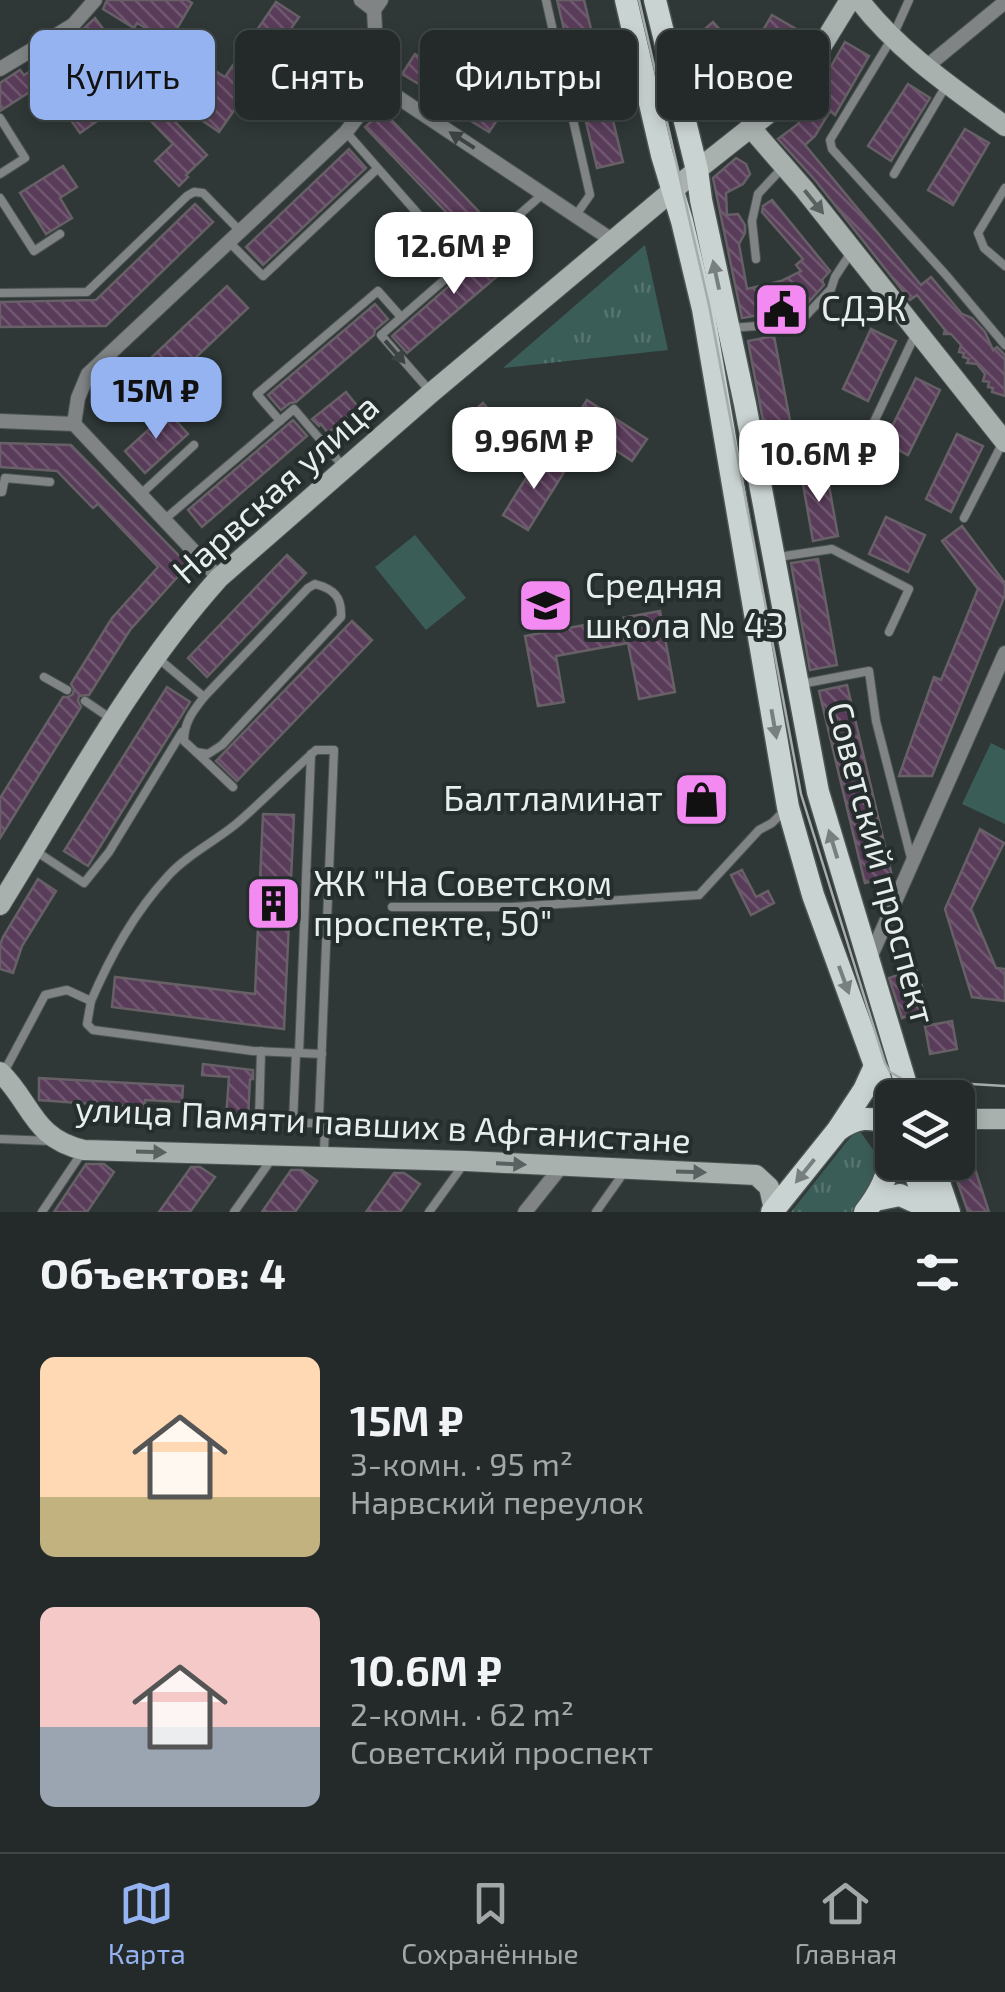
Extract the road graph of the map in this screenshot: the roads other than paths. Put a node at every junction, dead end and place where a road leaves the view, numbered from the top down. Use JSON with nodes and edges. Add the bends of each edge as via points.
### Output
{"nodes":[{"id":1,"x":95,"y":0,"type":"edge"},
{"id":2,"x":360,"y":0,"type":"edge"},
{"id":3,"x":546,"y":0,"type":"edge"},
{"id":4,"x":626,"y":0,"type":"edge"},
{"id":5,"x":655,"y":0,"type":"edge"},
{"id":6,"x":850,"y":0,"type":"edge"},
{"id":7,"x":859,"y":0,"type":"edge"},
{"id":8,"x":909,"y":0,"type":"edge"},
{"id":9,"x":1005,"y":2,"type":"edge"},
{"id":10,"x":378,"y":5,"type":"edge"},
{"id":11,"x":892,"y":38,"type":"junction"},
{"id":12,"x":926,"y":67,"type":"junction"},
{"id":13,"x":0,"y":69,"type":"edge"},
{"id":14,"x":947,"y":84,"type":"junction"},
{"id":15,"x":400,"y":98,"type":"edge"},
{"id":16,"x":0,"y":118,"type":"edge"},
{"id":17,"x":355,"y":120,"type":"edge"},
{"id":18,"x":1005,"y":126,"type":"edge"},
{"id":19,"x":751,"y":128,"type":"junction"},
{"id":20,"x":346,"y":132,"type":"junction"},
{"id":21,"x":784,"y":166,"type":"junction"},
{"id":22,"x":377,"y":170,"type":"junction"},
{"id":23,"x":697,"y":170,"type":"junction"},
{"id":24,"x":0,"y":174,"type":"edge"},
{"id":25,"x":894,"y":174,"type":"dead end"},
{"id":26,"x":1005,"y":188,"type":"edge"},
{"id":27,"x":674,"y":190,"type":"junction"},
{"id":28,"x":544,"y":193,"type":"junction"},
{"id":29,"x":0,"y":198,"type":"edge"},
{"id":30,"x":576,"y":215,"type":"junction"},
{"id":31,"x":60,"y":234,"type":"dead end"},
{"id":32,"x":234,"y":236,"type":"junction"},
{"id":33,"x":612,"y":240,"type":"junction"},
{"id":34,"x":852,"y":250,"type":"junction"},
{"id":35,"x":756,"y":260,"type":"dead end"},
{"id":36,"x":462,"y":264,"type":"junction"},
{"id":37,"x":1005,"y":266,"type":"edge"},
{"id":38,"x":0,"y":294,"type":"edge"},
{"id":39,"x":402,"y":317,"type":"junction"},
{"id":40,"x":728,"y":329,"type":"junction"},
{"id":41,"x":917,"y":332,"type":"junction"},
{"id":42,"x":1003,"y":339,"type":"edge"},
{"id":43,"x":432,"y":393,"type":"junction"},
{"id":44,"x":280,"y":420,"type":"junction"},
{"id":45,"x":0,"y":421,"type":"edge"},
{"id":46,"x":74,"y":424,"type":"junction"},
{"id":47,"x":873,"y":424,"type":"dead end"},
{"id":48,"x":1005,"y":441,"type":"edge"},
{"id":49,"x":194,"y":445,"type":"dead end"},
{"id":50,"x":345,"y":468,"type":"junction"},
{"id":51,"x":50,"y":482,"type":"dead end"},
{"id":52,"x":0,"y":492,"type":"edge"},
{"id":53,"x":141,"y":494,"type":"junction"},
{"id":54,"x":964,"y":518,"type":"dead end"},
{"id":55,"x":165,"y":519,"type":"junction"},
{"id":56,"x":773,"y":557,"type":"junction"},
{"id":57,"x":219,"y":578,"type":"junction"},
{"id":58,"x":889,"y":632,"type":"dead end"},
{"id":59,"x":1005,"y":653,"type":"edge"},
{"id":60,"x":156,"y":656,"type":"junction"},
{"id":61,"x":44,"y":678,"type":"dead end"},
{"id":62,"x":797,"y":684,"type":"junction"},
{"id":63,"x":67,"y":690,"type":"dead end"},
{"id":64,"x":204,"y":696,"type":"junction"},
{"id":65,"x":85,"y":701,"type":"dead end"},
{"id":66,"x":114,"y":721,"type":"junction"},
{"id":67,"x":184,"y":728,"type":"junction"},
{"id":68,"x":196,"y":752,"type":"junction"},
{"id":69,"x":310,"y":754,"type":"junction"},
{"id":70,"x":233,"y":787,"type":"dead end"},
{"id":71,"x":788,"y":807,"type":"junction"},
{"id":72,"x":34,"y":850,"type":"junction"},
{"id":73,"x":912,"y":862,"type":"junction"},
{"id":74,"x":0,"y":905,"type":"edge"},
{"id":75,"x":392,"y":907,"type":"dead end"},
{"id":76,"x":868,"y":963,"type":"junction"},
{"id":77,"x":90,"y":1001,"type":"junction"},
{"id":78,"x":262,"y":1051,"type":"junction"},
{"id":79,"x":297,"y":1053,"type":"junction"},
{"id":80,"x":322,"y":1054,"type":"junction"},
{"id":81,"x":874,"y":1066,"type":"junction"},
{"id":82,"x":1,"y":1076,"type":"edge"},
{"id":83,"x":879,"y":1080,"type":"edge"},
{"id":84,"x":904,"y":1080,"type":"edge"},
{"id":85,"x":875,"y":1119,"type":"edge"},
{"id":86,"x":975,"y":1119,"type":"edge"},
{"id":87,"x":1005,"y":1120,"type":"edge"},
{"id":88,"x":258,"y":1122,"type":"dead end"},
{"id":89,"x":325,"y":1124,"type":"junction"},
{"id":90,"x":837,"y":1131,"type":"junction"},
{"id":91,"x":0,"y":1139,"type":"edge"},
{"id":92,"x":55,"y":1141,"type":"junction"},
{"id":93,"x":84,"y":1150,"type":"junction"},
{"id":94,"x":273,"y":1156,"type":"junction"},
{"id":95,"x":324,"y":1157,"type":"junction"},
{"id":96,"x":466,"y":1161,"type":"junction"},
{"id":97,"x":560,"y":1167,"type":"junction"},
{"id":98,"x":626,"y":1170,"type":"junction"},
{"id":99,"x":885,"y":1180,"type":"edge"},
{"id":100,"x":921,"y":1180,"type":"edge"},
{"id":101,"x":933,"y":1180,"type":"edge"},
{"id":102,"x":870,"y":1206,"type":"edge"},
{"id":103,"x":935,"y":1210,"type":"edge"},
{"id":104,"x":773,"y":1211,"type":"edge"},
{"id":105,"x":42,"y":1212,"type":"edge"},
{"id":106,"x":234,"y":1212,"type":"edge"},
{"id":107,"x":429,"y":1212,"type":"edge"},
{"id":108,"x":525,"y":1212,"type":"edge"},
{"id":109,"x":596,"y":1212,"type":"edge"}],
"edges":[{"from":1,"to":13,"type":"street","via":[[73,25]]},
{"from":2,"to":10,"type":"street"},
{"from":3,"to":30,"type":"lane","via":[[590,195]]},
{"from":4,"to":27,"type":"main road","name":"Советский проспект"},
{"from":5,"to":23,"type":"main road","name":"Советский проспект"},
{"from":6,"to":19,"type":"street","name":"Нарвская улица","via":[[802,78]]},
{"from":7,"to":11,"type":"street"},
{"from":8,"to":11,"type":"lane"},
{"from":9,"to":12,"type":"street"},
{"from":11,"to":12,"type":"street"},
{"from":11,"to":42,"type":"lane","via":[[830,140],[832,149]]},
{"from":12,"to":14,"type":"street"},
{"from":14,"to":18,"type":"street"},
{"from":14,"to":25,"type":"lane"},
{"from":28,"to":15,"type":"street","one_way":true},
{"from":16,"to":24,"type":"lane","via":[[25,158]]},
{"from":17,"to":20,"type":"street"},
{"from":19,"to":21,"type":"street"},
{"from":19,"to":23,"type":"street","name":"Нарвская улица"},
{"from":20,"to":22,"type":"lane"},
{"from":20,"to":32,"type":"street"},
{"from":21,"to":34,"type":"street","one_way":true},
{"from":21,"to":35,"type":"lane","via":[[758,194],[752,221]]},
{"from":22,"to":32,"type":"lane","via":[[263,276]]},
{"from":22,"to":36,"type":"lane"},
{"from":23,"to":27,"type":"street","name":"Нарвская улица"},
{"from":40,"to":23,"type":"main road","name":"Советский проспект","one_way":true},
{"from":26,"to":37,"type":"lane","via":[[978,232],[984,248]]},
{"from":27,"to":33,"type":"street","name":"Нарвская улица"},
{"from":27,"to":71,"type":"main road","name":"Советский проспект","one_way":true,"via":[[705,319]]},
{"from":28,"to":30,"type":"street"},
{"from":28,"to":36,"type":"lane"},
{"from":29,"to":31,"type":"lane","via":[[34,251]]},
{"from":30,"to":33,"type":"street"},
{"from":32,"to":38,"type":"lane","via":[[202,193],[194,192],[86,292]]},
{"from":32,"to":46,"type":"street","via":[[88,374]]},
{"from":33,"to":43,"type":"street","name":"Нарвская улица"},
{"from":34,"to":40,"type":"lane","via":[[831,289],[799,324]]},
{"from":34,"to":41,"type":"street"},
{"from":36,"to":39,"type":"lane"},
{"from":39,"to":43,"type":"lane","one_way":true,"via":[[381,335]]},
{"from":39,"to":44,"type":"lane","via":[[378,291],[348,316],[258,394]]},
{"from":40,"to":56,"type":"main road","name":"Советский проспект"},
{"from":41,"to":47,"type":"lane"},
{"from":41,"to":48,"type":"street"},
{"from":43,"to":50,"type":"street","name":"Нарвская улица"},
{"from":44,"to":50,"type":"lane","via":[[294,408]]},
{"from":44,"to":55,"type":"lane"},
{"from":45,"to":46,"type":"street"},
{"from":46,"to":53,"type":"street"},
{"from":48,"to":54,"type":"lane"},
{"from":49,"to":53,"type":"lane"},
{"from":50,"to":57,"type":"street","name":"Нарвская улица"},
{"from":51,"to":52,"type":"lane","via":[[4,478]]},
{"from":53,"to":55,"type":"street"},
{"from":55,"to":57,"type":"street"},
{"from":56,"to":58,"type":"lane","via":[[832,549],[909,589]]},
{"from":56,"to":62,"type":"main road","name":"Советский проспект"},
{"from":57,"to":60,"type":"street","name":"Нарвская улица"},
{"from":59,"to":73,"type":"street"},
{"from":60,"to":64,"type":"lane"},
{"from":60,"to":66,"type":"street","name":"Нарвская улица"},
{"from":61,"to":63,"type":"lane"},
{"from":62,"to":73,"type":"lane","via":[[868,670]]},
{"from":76,"to":62,"type":"main road","name":"Советский проспект","one_way":true,"via":[[818,792]]},
{"from":64,"to":67,"type":"lane"},
{"from":64,"to":68,"type":"lane","via":[[308,588],[315,584],[334,592],[341,617],[222,746]]},
{"from":65,"to":66,"type":"lane"},
{"from":66,"to":72,"type":"street","name":"Нарвская улица"},
{"from":67,"to":68,"type":"lane","via":[[184,741]]},
{"from":67,"to":72,"type":"lane","via":[[84,884]]},
{"from":68,"to":70,"type":"lane"},
{"from":69,"to":77,"type":"lane","via":[[234,826],[170,874],[112,952]]},
{"from":69,"to":79,"type":"lane"},
{"from":69,"to":80,"type":"lane","via":[[334,750]]},
{"from":71,"to":75,"type":"lane","via":[[758,830],[700,896]]},
{"from":71,"to":81,"type":"main road","name":"Советский проспект","one_way":true},
{"from":72,"to":74,"type":"street","name":"Нарвская улица"},
{"from":73,"to":76,"type":"street"},
{"from":76,"to":84,"type":"main road","name":"Советский проспект"},
{"from":77,"to":78,"type":"lane","via":[[93,1030]]},
{"from":77,"to":82,"type":"lane","via":[[67,990],[45,995]]},
{"from":78,"to":79,"type":"lane"},
{"from":78,"to":88,"type":"lane"},
{"from":79,"to":80,"type":"lane"},
{"from":79,"to":89,"type":"lane","via":[[293,1122]]},
{"from":80,"to":89,"type":"lane"},
{"from":81,"to":83,"type":"main road","name":"Советский проспект"},
{"from":81,"to":90,"type":"main road"},
{"from":82,"to":92,"type":"street","name":"улица Памяти павших в Афганистане"},
{"from":85,"to":90,"type":"main road","via":[[850,1121]]},
{"from":86,"to":87,"type":"street"},
{"from":89,"to":95,"type":"lane"},
{"from":90,"to":104,"type":"main road","one_way":true},
{"from":91,"to":92,"type":"lane"},
{"from":92,"to":93,"type":"street","name":"улица Памяти павших в Афганистане"},
{"from":93,"to":94,"type":"street","name":"улица Памяти павших в Афганистане","one_way":true},
{"from":93,"to":105,"type":"lane"},
{"from":94,"to":95,"type":"street","name":"улица Памяти павших в Афганистане"},
{"from":94,"to":106,"type":"lane"},
{"from":95,"to":96,"type":"street","name":"улица Памяти павших в Афганистане"},
{"from":96,"to":97,"type":"street","name":"улица Памяти павших в Афганистане","one_way":true},
{"from":96,"to":107,"type":"lane"},
{"from":97,"to":98,"type":"street","name":"улица Памяти павших в Афганистане"},
{"from":97,"to":108,"type":"street"},
{"from":98,"to":104,"type":"street","name":"улица Памяти павших в Афганистане","one_way":true,"via":[[756,1175],[769,1187]]},
{"from":98,"to":109,"type":"lane"},
{"from":99,"to":102,"type":"main road"},
{"from":100,"to":103,"type":"main road"},
{"from":101,"to":103,"type":"main road"},
{"from":102,"to":103,"type":"main road","via":[[900,1195]]}]}
